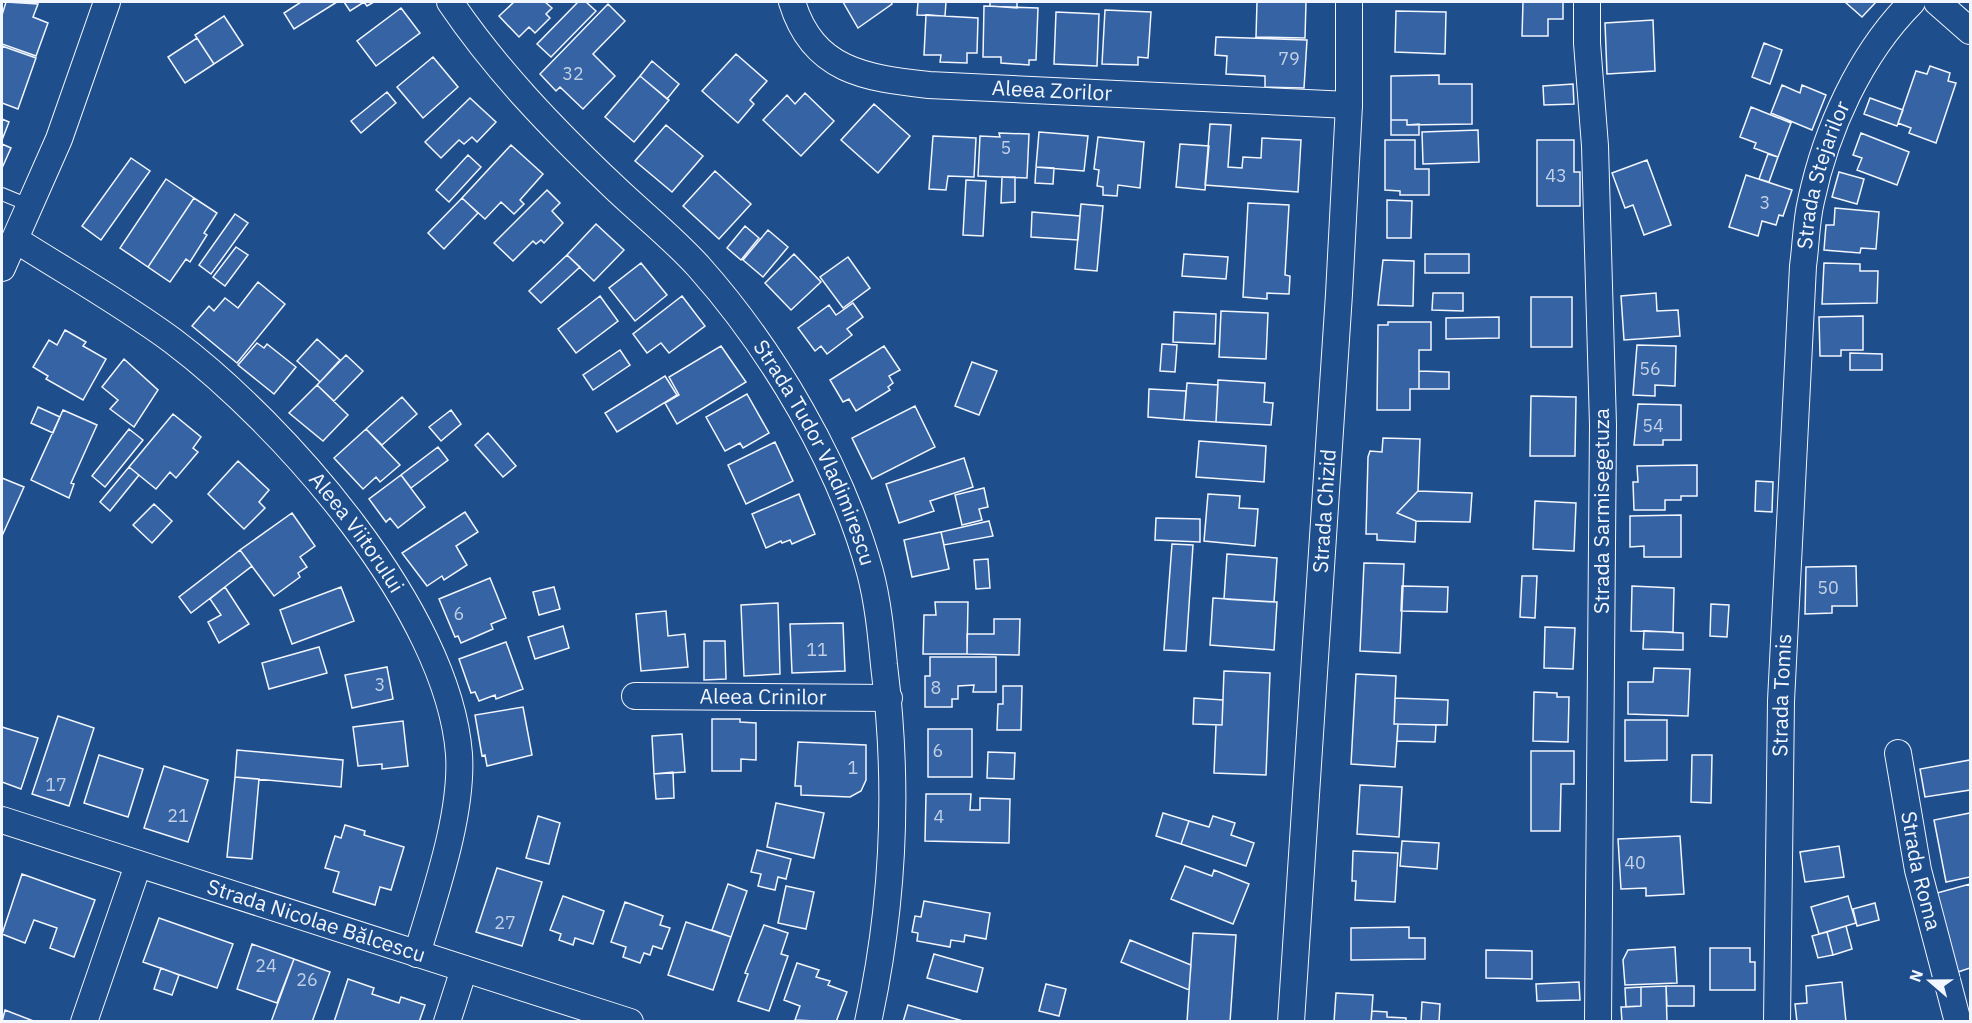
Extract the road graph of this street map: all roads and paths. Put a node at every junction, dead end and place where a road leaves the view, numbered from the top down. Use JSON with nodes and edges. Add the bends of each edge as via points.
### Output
{"nodes":[{"id":1,"x":107,"y":2,"type":"edge"},
{"id":2,"x":450,"y":2,"type":"edge"},
{"id":3,"x":792,"y":2,"type":"edge"},
{"id":4,"x":1349,"y":2,"type":"edge"},
{"id":5,"x":1587,"y":2,"type":"edge"},
{"id":6,"x":1912,"y":2,"type":"edge"},
{"id":7,"x":1936,"y":2,"type":"edge"},
{"id":8,"x":1971,"y":31,"type":"edge"},
{"id":9,"x":1349,"y":105,"type":"junction"},
{"id":10,"x":2,"y":194,"type":"edge"},
{"id":11,"x":36,"y":195,"type":"junction"},
{"id":12,"x":16,"y":240,"type":"junction"},
{"id":13,"x":2,"y":268,"type":"edge"},
{"id":14,"x":1800,"y":368,"type":"joint"},
{"id":15,"x":635,"y":696,"type":"dead end"},
{"id":16,"x":888,"y":698,"type":"junction"},
{"id":17,"x":1898,"y":753,"type":"dead end"},
{"id":18,"x":2,"y":820,"type":"edge"},
{"id":19,"x":138,"y":864,"type":"junction"},
{"id":20,"x":417,"y":954,"type":"junction"},
{"id":21,"x":464,"y":969,"type":"junction"},
{"id":22,"x":84,"y":1022,"type":"edge"},
{"id":23,"x":447,"y":1022,"type":"edge"},
{"id":24,"x":630,"y":1022,"type":"edge"},
{"id":25,"x":868,"y":1022,"type":"edge"},
{"id":26,"x":1291,"y":1022,"type":"edge"},
{"id":27,"x":1598,"y":1022,"type":"edge"},
{"id":28,"x":1777,"y":1022,"type":"edge"},
{"id":29,"x":1958,"y":1022,"type":"edge"}],
"edges":[{"from":1,"to":11,"type":"street"},
{"from":2,"to":16,"type":"street","name":"Strada Tudor Vladimirescu","via":[[532,107],[697,264],[746,324],[790,391],[847,507],[870,572]]},
{"from":3,"to":9,"type":"street","name":"Aleea Zorilor","via":[[808,37],[832,61],[892,81]]},
{"from":4,"to":9,"type":"street","name":"Strada Chizid"},
{"from":5,"to":27,"type":"street","name":"Strada Sarmisegetuza","via":[[1603,425]]},
{"from":6,"to":14,"type":"street","name":"Strada Stejarilor","via":[[1864,66],[1826,144],[1810,203],[1803,266]]},
{"from":7,"to":8,"type":"street"},
{"from":9,"to":26,"type":"street","name":"Strada Chizid"},
{"from":10,"to":11,"type":"lane"},
{"from":11,"to":12,"type":"street"},
{"from":12,"to":13,"type":"street"},
{"from":12,"to":20,"type":"street","name":"Aleea Viitorului","via":[[173,341],[211,373],[327,489],[393,583],[422,635],[444,687],[456,727],[459,758],[456,801]]},
{"from":14,"to":28,"type":"street","name":"Strada Tomis","via":[[1781,701]]},
{"from":15,"to":16,"type":"street","name":"Aleea Crinilor"},
{"from":16,"to":25,"type":"street","name":"Strada Tudor Vladimirescu","via":[[894,798],[890,892]]},
{"from":17,"to":29,"type":"street","name":"Strada Roma","via":[[1918,870]]},
{"from":18,"to":19,"type":"street","name":"Strada Nicolae Bălcescu"},
{"from":19,"to":20,"type":"street","name":"Strada Nicolae Bălcescu"},
{"from":19,"to":22,"type":"street"},
{"from":20,"to":21,"type":"street","name":"Strada Nicolae Bălcescu"},
{"from":21,"to":23,"type":"street"},
{"from":21,"to":24,"type":"street","name":"Strada Nicolae Bălcescu"}]}
